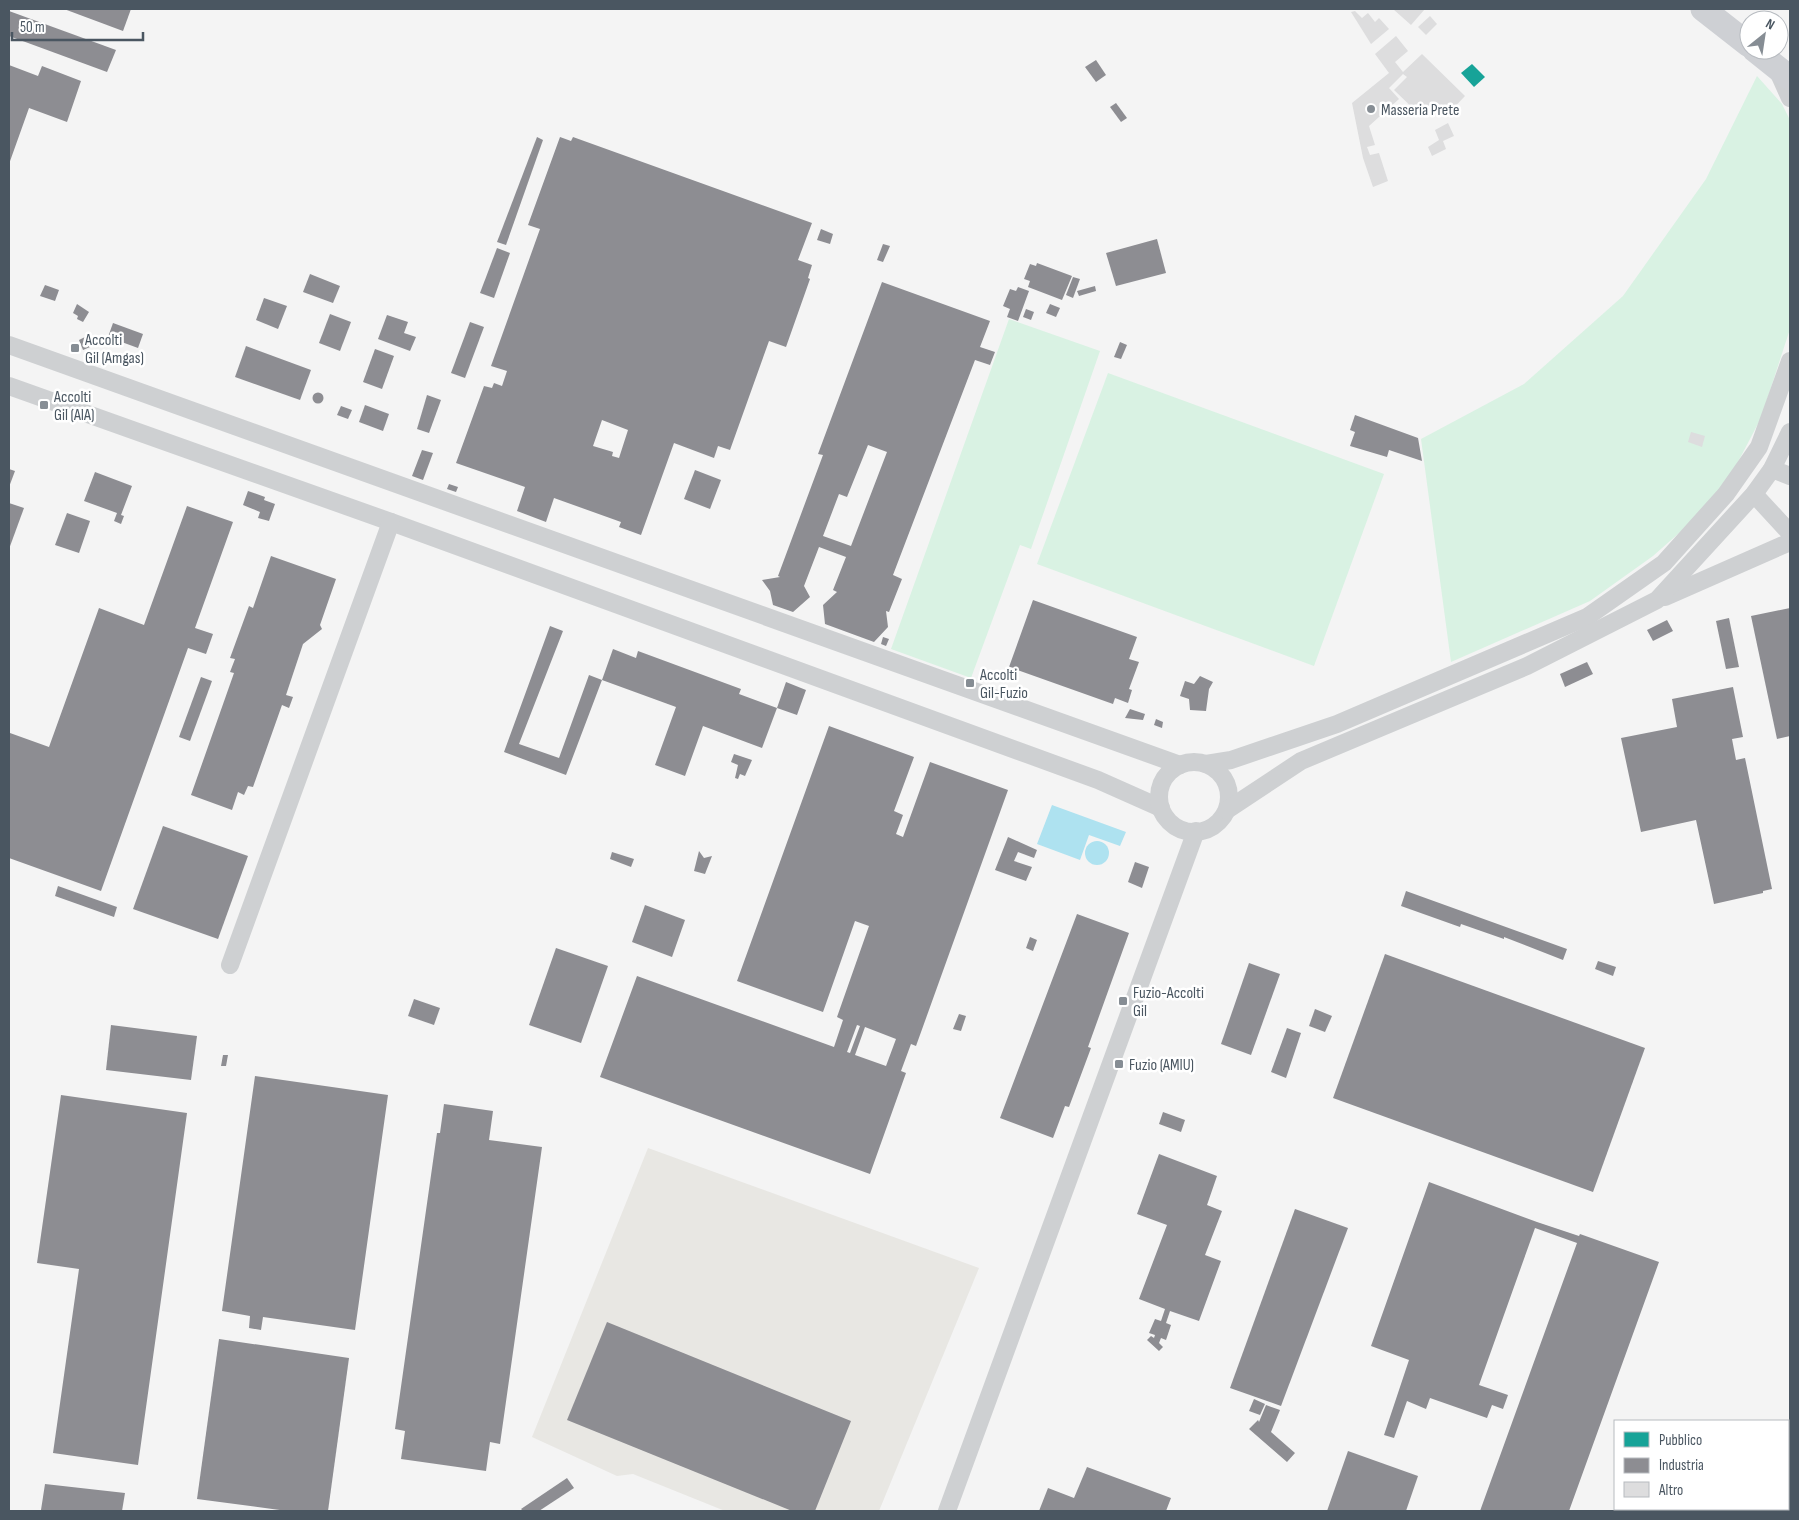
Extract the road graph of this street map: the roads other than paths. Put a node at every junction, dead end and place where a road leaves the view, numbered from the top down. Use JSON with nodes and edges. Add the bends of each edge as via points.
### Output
{"nodes":[{"id":1,"x":1703,"y":9,"type":"edge"},
{"id":2,"x":1739,"y":37,"type":"edge"},
{"id":3,"x":1768,"y":60,"type":"edge"},
{"id":4,"x":1783,"y":72,"type":"edge"},
{"id":5,"x":1790,"y":98,"type":"edge"},
{"id":6,"x":9,"y":345,"type":"edge"},
{"id":7,"x":1790,"y":361,"type":"edge"},
{"id":8,"x":9,"y":386,"type":"edge"},
{"id":9,"x":1790,"y":432,"type":"edge"},
{"id":10,"x":1772,"y":468,"type":"junction"},
{"id":11,"x":1790,"y":476,"type":"edge"},
{"id":12,"x":1754,"y":494,"type":"junction"},
{"id":13,"x":391,"y":522,"type":"junction"},
{"id":14,"x":1790,"y":533,"type":"edge"},
{"id":15,"x":1790,"y":542,"type":"edge"},
{"id":16,"x":1657,"y":600,"type":"junction"},
{"id":17,"x":1206,"y":764,"type":"junction"},
{"id":18,"x":1180,"y":765,"type":"junction"},
{"id":19,"x":1161,"y":808,"type":"junction"},
{"id":20,"x":1227,"y":810,"type":"junction"},
{"id":21,"x":1196,"y":831,"type":"junction"},
{"id":22,"x":230,"y":965,"type":"dead end"},
{"id":23,"x":947,"y":1511,"type":"edge"}],
"edges":[{"from":1,"to":2,"type":"main road"},
{"from":3,"to":4,"type":"main road"},
{"from":4,"to":5,"type":"street"},
{"from":6,"to":18,"type":"street"},
{"from":7,"to":17,"type":"street","via":[[1759,447],[1726,494],[1664,563],[1587,617],[1337,724],[1231,760]]},
{"from":8,"to":13,"type":"street"},
{"from":9,"to":10,"type":"street"},
{"from":10,"to":11,"type":"street"},
{"from":10,"to":12,"type":"street"},
{"from":12,"to":14,"type":"street"},
{"from":12,"to":16,"type":"street"},
{"from":13,"to":19,"type":"street","via":[[1098,780]]},
{"from":13,"to":22,"type":"street"},
{"from":15,"to":16,"type":"street"},
{"from":16,"to":20,"type":"street","via":[[1527,666],[1301,761]]},
{"from":17,"to":18,"type":"street","via":[[1188,762]]},
{"from":17,"to":20,"type":"street","via":[[1224,778],[1229,793]]},
{"from":18,"to":19,"type":"street","via":[[1164,778],[1159,798]]},
{"from":19,"to":21,"type":"street","via":[[1175,826]]},
{"from":20,"to":21,"type":"street","via":[[1215,825]]},
{"from":21,"to":23,"type":"street"}]}
